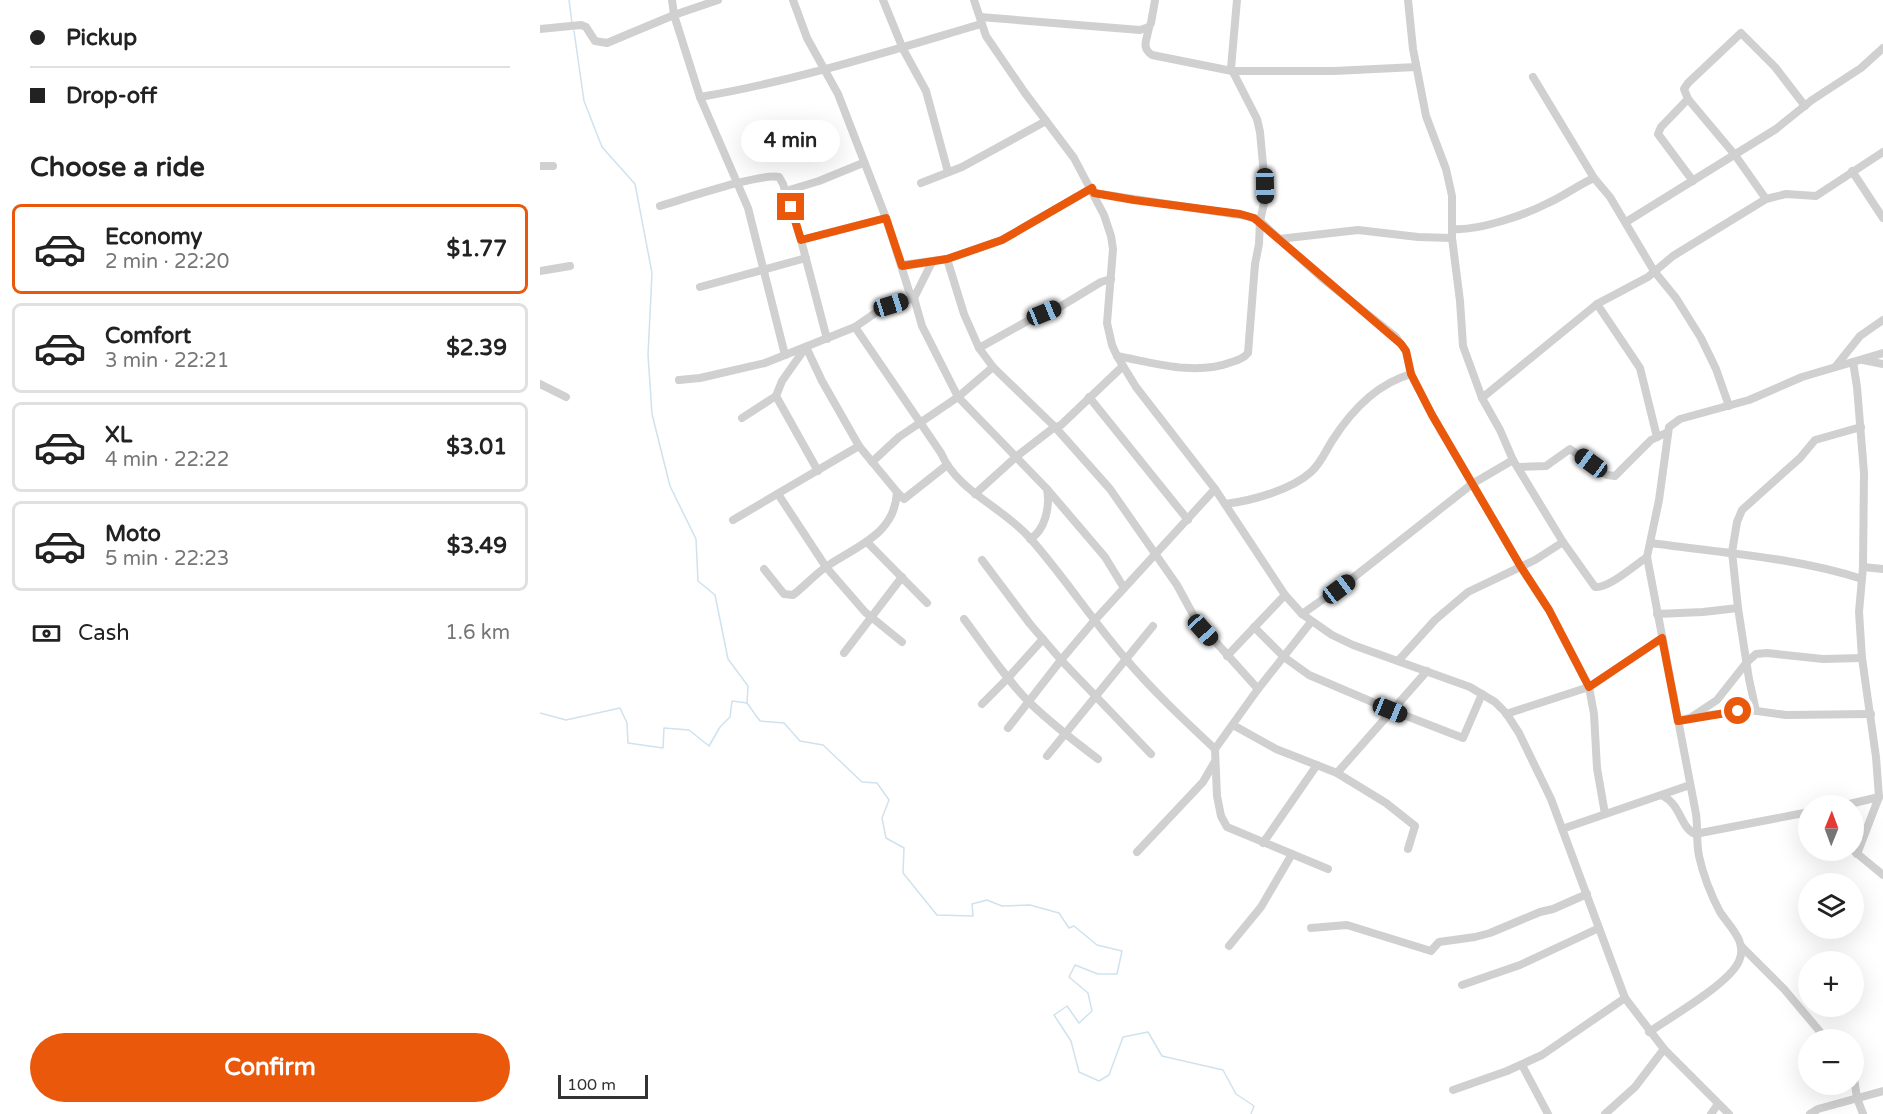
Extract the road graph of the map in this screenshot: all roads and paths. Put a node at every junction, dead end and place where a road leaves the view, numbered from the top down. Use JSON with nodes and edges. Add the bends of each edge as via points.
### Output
{"nodes":[{"id":1,"x":672,"y":0,"type":"edge"},
{"id":2,"x":718,"y":0,"type":"edge"},
{"id":3,"x":793,"y":0,"type":"edge"},
{"id":4,"x":883,"y":0,"type":"edge"},
{"id":5,"x":974,"y":0,"type":"edge"},
{"id":6,"x":1155,"y":0,"type":"edge"},
{"id":7,"x":1237,"y":0,"type":"edge"},
{"id":8,"x":1408,"y":0,"type":"edge"},
{"id":9,"x":674,"y":15,"type":"junction"},
{"id":10,"x":981,"y":20,"type":"junction"},
{"id":11,"x":1149,"y":27,"type":"junction"},
{"id":12,"x":540,"y":29,"type":"edge"},
{"id":13,"x":1883,"y":48,"type":"edge"},
{"id":14,"x":903,"y":49,"type":"junction"},
{"id":15,"x":1416,"y":67,"type":"junction"},
{"id":16,"x":826,"y":68,"type":"junction"},
{"id":17,"x":1232,"y":71,"type":"junction"},
{"id":18,"x":1533,"y":77,"type":"dead end"},
{"id":19,"x":700,"y":97,"type":"junction"},
{"id":20,"x":1688,"y":99,"type":"junction"},
{"id":21,"x":1805,"y":106,"type":"junction"},
{"id":22,"x":1046,"y":121,"type":"junction"},
{"id":23,"x":1883,"y":152,"type":"edge"},
{"id":24,"x":1735,"y":155,"type":"junction"},
{"id":25,"x":863,"y":163,"type":"junction"},
{"id":26,"x":540,"y":166,"type":"edge"},
{"id":27,"x":553,"y":166,"type":"dead end"},
{"id":28,"x":1852,"y":171,"type":"junction"},
{"id":29,"x":948,"y":172,"type":"junction"},
{"id":30,"x":1594,"y":178,"type":"junction"},
{"id":31,"x":1693,"y":181,"type":"junction"},
{"id":32,"x":921,"y":183,"type":"dead end"},
{"id":33,"x":736,"y":184,"type":"junction"},
{"id":34,"x":1093,"y":190,"type":"junction"},
{"id":35,"x":786,"y":191,"type":"junction"},
{"id":36,"x":1766,"y":199,"type":"junction"},
{"id":37,"x":660,"y":206,"type":"dead end"},
{"id":38,"x":886,"y":218,"type":"junction"},
{"id":39,"x":1883,"y":218,"type":"edge"},
{"id":40,"x":1260,"y":221,"type":"junction"},
{"id":41,"x":1626,"y":222,"type":"junction"},
{"id":42,"x":1453,"y":233,"type":"junction"},
{"id":43,"x":1279,"y":239,"type":"junction"},
{"id":44,"x":801,"y":240,"type":"junction"},
{"id":45,"x":806,"y":258,"type":"junction"},
{"id":46,"x":947,"y":259,"type":"junction"},
{"id":47,"x":932,"y":262,"type":"junction"},
{"id":48,"x":570,"y":266,"type":"dead end"},
{"id":49,"x":902,"y":266,"type":"junction"},
{"id":50,"x":540,"y":270,"type":"edge"},
{"id":51,"x":764,"y":270,"type":"junction"},
{"id":52,"x":1654,"y":271,"type":"junction"},
{"id":53,"x":1111,"y":279,"type":"junction"},
{"id":54,"x":700,"y":287,"type":"dead end"},
{"id":55,"x":914,"y":298,"type":"junction"},
{"id":56,"x":1598,"y":304,"type":"junction"},
{"id":57,"x":1883,"y":320,"type":"edge"},
{"id":58,"x":855,"y":327,"type":"junction"},
{"id":59,"x":827,"y":339,"type":"junction"},
{"id":60,"x":806,"y":347,"type":"junction"},
{"id":61,"x":979,"y":348,"type":"junction"},
{"id":62,"x":1883,"y":353,"type":"edge"},
{"id":63,"x":785,"y":355,"type":"junction"},
{"id":64,"x":1117,"y":356,"type":"junction"},
{"id":65,"x":1858,"y":361,"type":"junction"},
{"id":66,"x":1883,"y":364,"type":"edge"},
{"id":67,"x":1123,"y":366,"type":"junction"},
{"id":68,"x":1836,"y":366,"type":"junction"},
{"id":69,"x":993,"y":367,"type":"junction"},
{"id":70,"x":1411,"y":374,"type":"junction"},
{"id":71,"x":679,"y":380,"type":"dead end"},
{"id":72,"x":540,"y":384,"type":"edge"},
{"id":73,"x":777,"y":396,"type":"junction"},
{"id":74,"x":566,"y":397,"type":"dead end"},
{"id":75,"x":958,"y":397,"type":"junction"},
{"id":76,"x":1089,"y":397,"type":"junction"},
{"id":77,"x":1482,"y":398,"type":"junction"},
{"id":78,"x":1729,"y":406,"type":"junction"},
{"id":79,"x":742,"y":418,"type":"dead end"},
{"id":80,"x":920,"y":422,"type":"junction"},
{"id":81,"x":1056,"y":427,"type":"junction"},
{"id":82,"x":1861,"y":427,"type":"junction"},
{"id":83,"x":1668,"y":432,"type":"junction"},
{"id":84,"x":1657,"y":437,"type":"junction"},
{"id":85,"x":859,"y":446,"type":"junction"},
{"id":86,"x":1017,"y":456,"type":"junction"},
{"id":87,"x":872,"y":462,"type":"junction"},
{"id":88,"x":1515,"y":464,"type":"junction"},
{"id":89,"x":947,"y":465,"type":"junction"},
{"id":90,"x":818,"y":471,"type":"junction"},
{"id":91,"x":1472,"y":484,"type":"junction"},
{"id":92,"x":1047,"y":489,"type":"junction"},
{"id":93,"x":1215,"y":489,"type":"junction"},
{"id":94,"x":897,"y":492,"type":"junction"},
{"id":95,"x":778,"y":494,"type":"junction"},
{"id":96,"x":975,"y":494,"type":"junction"},
{"id":97,"x":1225,"y":504,"type":"junction"},
{"id":98,"x":733,"y":520,"type":"dead end"},
{"id":99,"x":1188,"y":520,"type":"junction"},
{"id":100,"x":1030,"y":538,"type":"junction"},
{"id":101,"x":867,"y":542,"type":"junction"},
{"id":102,"x":1563,"y":542,"type":"junction"},
{"id":103,"x":1651,"y":543,"type":"junction"},
{"id":104,"x":1732,"y":552,"type":"junction"},
{"id":105,"x":1156,"y":553,"type":"junction"},
{"id":106,"x":1647,"y":557,"type":"junction"},
{"id":107,"x":982,"y":560,"type":"dead end"},
{"id":108,"x":826,"y":567,"type":"junction"},
{"id":109,"x":1521,"y":567,"type":"junction"},
{"id":110,"x":1863,"y":567,"type":"junction"},
{"id":111,"x":764,"y":569,"type":"dead end"},
{"id":112,"x":1883,"y":569,"type":"edge"},
{"id":113,"x":902,"y":578,"type":"junction"},
{"id":114,"x":1863,"y":579,"type":"junction"},
{"id":115,"x":1124,"y":588,"type":"junction"},
{"id":116,"x":1285,"y":595,"type":"junction"},
{"id":117,"x":927,"y":603,"type":"dead end"},
{"id":118,"x":1738,"y":608,"type":"junction"},
{"id":119,"x":1302,"y":614,"type":"junction"},
{"id":120,"x":1657,"y":614,"type":"junction"},
{"id":121,"x":870,"y":617,"type":"junction"},
{"id":122,"x":964,"y":619,"type":"dead end"},
{"id":123,"x":1094,"y":621,"type":"junction"},
{"id":124,"x":1311,"y":622,"type":"junction"},
{"id":125,"x":1153,"y":626,"type":"dead end"},
{"id":126,"x":1254,"y":627,"type":"junction"},
{"id":127,"x":1662,"y":638,"type":"junction"},
{"id":128,"x":1043,"y":639,"type":"junction"},
{"id":129,"x":902,"y":642,"type":"dead end"},
{"id":130,"x":844,"y":653,"type":"dead end"},
{"id":131,"x":1227,"y":656,"type":"junction"},
{"id":132,"x":1284,"y":657,"type":"junction"},
{"id":133,"x":1862,"y":658,"type":"junction"},
{"id":134,"x":1061,"y":660,"type":"junction"},
{"id":135,"x":1126,"y":660,"type":"junction"},
{"id":136,"x":1398,"y":661,"type":"junction"},
{"id":137,"x":1747,"y":662,"type":"junction"},
{"id":138,"x":1427,"y":671,"type":"junction"},
{"id":139,"x":1008,"y":678,"type":"junction"},
{"id":140,"x":1589,"y":687,"type":"junction"},
{"id":141,"x":1258,"y":689,"type":"junction"},
{"id":142,"x":1482,"y":694,"type":"junction"},
{"id":143,"x":1095,"y":696,"type":"junction"},
{"id":144,"x":1029,"y":702,"type":"junction"},
{"id":145,"x":982,"y":704,"type":"dead end"},
{"id":146,"x":1390,"y":710,"type":"junction"},
{"id":147,"x":1756,"y":711,"type":"junction"},
{"id":148,"x":1506,"y":714,"type":"junction"},
{"id":149,"x":1871,"y":714,"type":"junction"},
{"id":150,"x":1690,"y":718,"type":"junction"},
{"id":151,"x":1678,"y":721,"type":"junction"},
{"id":152,"x":1233,"y":725,"type":"junction"},
{"id":153,"x":1008,"y":728,"type":"dead end"},
{"id":154,"x":1066,"y":735,"type":"junction"},
{"id":155,"x":1215,"y":749,"type":"junction"},
{"id":156,"x":1151,"y":754,"type":"dead end"},
{"id":157,"x":1047,"y":756,"type":"dead end"},
{"id":158,"x":1098,"y":759,"type":"dead end"},
{"id":159,"x":1216,"y":760,"type":"junction"},
{"id":160,"x":1317,"y":765,"type":"junction"},
{"id":161,"x":1337,"y":773,"type":"junction"},
{"id":162,"x":1690,"y":785,"type":"junction"},
{"id":163,"x":1663,"y":796,"type":"junction"},
{"id":164,"x":1879,"y":797,"type":"junction"},
{"id":165,"x":1864,"y":802,"type":"edge"},
{"id":166,"x":1605,"y":814,"type":"junction"},
{"id":167,"x":1798,"y":814,"type":"edge"},
{"id":168,"x":1562,"y":829,"type":"junction"},
{"id":169,"x":1864,"y":831,"type":"edge"},
{"id":170,"x":1698,"y":833,"type":"junction"},
{"id":171,"x":1263,"y":843,"type":"junction"},
{"id":172,"x":1408,"y":849,"type":"dead end"},
{"id":173,"x":1137,"y":852,"type":"dead end"},
{"id":174,"x":1292,"y":854,"type":"junction"},
{"id":175,"x":1864,"y":859,"type":"edge"},
{"id":176,"x":1328,"y":869,"type":"dead end"},
{"id":177,"x":1883,"y":875,"type":"edge"},
{"id":178,"x":1587,"y":894,"type":"junction"},
{"id":179,"x":1311,"y":928,"type":"dead end"},
{"id":180,"x":1599,"y":928,"type":"junction"},
{"id":181,"x":1229,"y":946,"type":"dead end"},
{"id":182,"x":1741,"y":946,"type":"junction"},
{"id":183,"x":1462,"y":985,"type":"dead end"},
{"id":184,"x":1625,"y":998,"type":"junction"},
{"id":185,"x":1818,"y":1029,"type":"edge"},
{"id":186,"x":1649,"y":1032,"type":"junction"},
{"id":187,"x":1664,"y":1049,"type":"junction"},
{"id":188,"x":1522,"y":1065,"type":"junction"},
{"id":189,"x":1454,"y":1090,"type":"dead end"},
{"id":190,"x":1883,"y":1091,"type":"edge"},
{"id":191,"x":1857,"y":1095,"type":"edge"},
{"id":192,"x":1857,"y":1098,"type":"junction"},
{"id":193,"x":1718,"y":1104,"type":"junction"},
{"id":194,"x":1548,"y":1114,"type":"edge"},
{"id":195,"x":1605,"y":1114,"type":"edge"},
{"id":196,"x":1711,"y":1114,"type":"edge"},
{"id":197,"x":1729,"y":1114,"type":"edge"},
{"id":198,"x":1810,"y":1114,"type":"edge"},
{"id":199,"x":1863,"y":1114,"type":"edge"}],
"edges":[{"from":1,"to":9,"type":"street"},
{"from":2,"to":9,"type":"street"},
{"from":3,"to":16,"type":"street","via":[[807,38]]},
{"from":4,"to":14,"type":"street"},
{"from":5,"to":10,"type":"street"},
{"from":6,"to":11,"type":"street"},
{"from":7,"to":17,"type":"street"},
{"from":8,"to":15,"type":"street"},
{"from":9,"to":12,"type":"street","via":[[607,43],[595,41],[581,25]]},
{"from":9,"to":19,"type":"street"},
{"from":10,"to":11,"type":"street","via":[[1132,31]]},
{"from":10,"to":14,"type":"street"},
{"from":10,"to":22,"type":"street","via":[[987,36]]},
{"from":11,"to":17,"type":"street","via":[[1145,44],[1152,55]]},
{"from":13,"to":21,"type":"street"},
{"from":14,"to":16,"type":"street"},
{"from":14,"to":29,"type":"street","via":[[926,91]]},
{"from":15,"to":17,"type":"street"},
{"from":15,"to":42,"type":"street","via":[[1426,116],[1449,182]]},
{"from":16,"to":19,"type":"street"},
{"from":16,"to":25,"type":"street"},
{"from":17,"to":40,"type":"street","via":[[1260,132],[1265,199]]},
{"from":18,"to":30,"type":"street"},
{"from":19,"to":33,"type":"street"},
{"from":20,"to":21,"type":"street","via":[[1684,86],[1741,33]]},
{"from":20,"to":24,"type":"street"},
{"from":20,"to":31,"type":"street","via":[[1658,134]]},
{"from":21,"to":24,"type":"street"},
{"from":22,"to":29,"type":"street"},
{"from":22,"to":34,"type":"street"},
{"from":23,"to":28,"type":"street"},
{"from":24,"to":31,"type":"street"},
{"from":24,"to":36,"type":"street"},
{"from":25,"to":35,"type":"street"},
{"from":25,"to":38,"type":"street"},
{"from":26,"to":27,"type":"street"},
{"from":28,"to":36,"type":"street","via":[[1816,196],[1786,194]]},
{"from":28,"to":39,"type":"street"},
{"from":29,"to":32,"type":"street"},
{"from":30,"to":41,"type":"street"},
{"from":30,"to":42,"type":"street","via":[[1548,204]]},
{"from":31,"to":41,"type":"street"},
{"from":33,"to":35,"type":"street","via":[[776,176],[781,178]]},
{"from":33,"to":37,"type":"street"},
{"from":33,"to":51,"type":"street","via":[[748,208]]},
{"from":34,"to":40,"type":"street","via":[[1134,200],[1240,214]]},
{"from":34,"to":46,"type":"street","via":[[1002,240]]},
{"from":34,"to":53,"type":"street","via":[[1112,236]]},
{"from":35,"to":44,"type":"street"},
{"from":36,"to":52,"type":"street"},
{"from":38,"to":44,"type":"street"},
{"from":38,"to":49,"type":"street"},
{"from":40,"to":43,"type":"street"},
{"from":40,"to":64,"type":"street","via":[[1246,356],[1201,369]]},
{"from":41,"to":52,"type":"street"},
{"from":42,"to":43,"type":"street","via":[[1418,237],[1358,231]]},
{"from":42,"to":77,"type":"street","via":[[1463,346]]},
{"from":43,"to":70,"type":"street","via":[[1396,337],[1406,351]]},
{"from":44,"to":45,"type":"street"},
{"from":45,"to":51,"type":"street"},
{"from":45,"to":59,"type":"street"},
{"from":46,"to":47,"type":"street"},
{"from":46,"to":61,"type":"street"},
{"from":47,"to":49,"type":"street"},
{"from":47,"to":55,"type":"street"},
{"from":48,"to":50,"type":"street"},
{"from":49,"to":55,"type":"street"},
{"from":51,"to":54,"type":"street"},
{"from":51,"to":63,"type":"street"},
{"from":52,"to":56,"type":"street"},
{"from":52,"to":78,"type":"street","via":[[1701,338]]},
{"from":53,"to":61,"type":"street"},
{"from":53,"to":64,"type":"street","via":[[1107,323]]},
{"from":55,"to":58,"type":"street","via":[[884,308]]},
{"from":55,"to":75,"type":"street","via":[[922,326]]},
{"from":56,"to":77,"type":"street"},
{"from":56,"to":84,"type":"street","via":[[1640,368]]},
{"from":57,"to":68,"type":"street","via":[[1860,336]]},
{"from":58,"to":59,"type":"street"},
{"from":58,"to":80,"type":"street"},
{"from":59,"to":60,"type":"street"},
{"from":60,"to":63,"type":"street"},
{"from":60,"to":73,"type":"street","via":[[782,381]]},
{"from":60,"to":85,"type":"street"},
{"from":61,"to":69,"type":"street"},
{"from":62,"to":65,"type":"street"},
{"from":63,"to":71,"type":"street","via":[[724,373]]},
{"from":64,"to":67,"type":"street"},
{"from":65,"to":66,"type":"street"},
{"from":65,"to":68,"type":"street"},
{"from":65,"to":82,"type":"street"},
{"from":67,"to":76,"type":"street"},
{"from":67,"to":93,"type":"street"},
{"from":68,"to":78,"type":"street"},
{"from":69,"to":75,"type":"street"},
{"from":69,"to":81,"type":"street"},
{"from":70,"to":91,"type":"street"},
{"from":70,"to":97,"type":"street","via":[[1390,381],[1360,406],[1338,431],[1321,462],[1305,477],[1256,498]]},
{"from":72,"to":74,"type":"street"},
{"from":73,"to":79,"type":"street"},
{"from":73,"to":90,"type":"street"},
{"from":75,"to":80,"type":"street"},
{"from":75,"to":86,"type":"street"},
{"from":76,"to":81,"type":"street"},
{"from":76,"to":99,"type":"street"},
{"from":77,"to":88,"type":"street"},
{"from":78,"to":83,"type":"street","via":[[1680,419],[1672,423]]},
{"from":80,"to":87,"type":"street"},
{"from":80,"to":89,"type":"street"},
{"from":81,"to":86,"type":"street"},
{"from":81,"to":105,"type":"street","via":[[1110,489]]},
{"from":82,"to":104,"type":"street","via":[[1815,440],[1742,510]]},
{"from":82,"to":110,"type":"street"},
{"from":83,"to":84,"type":"street"},
{"from":83,"to":103,"type":"street"},
{"from":84,"to":88,"type":"street","via":[[1613,477],[1570,449],[1546,466]]},
{"from":85,"to":87,"type":"street"},
{"from":85,"to":90,"type":"street"},
{"from":86,"to":92,"type":"street"},
{"from":86,"to":96,"type":"street"},
{"from":87,"to":94,"type":"street"},
{"from":88,"to":91,"type":"street"},
{"from":88,"to":102,"type":"street"},
{"from":89,"to":94,"type":"street","via":[[904,499]]},
{"from":89,"to":96,"type":"street"},
{"from":90,"to":95,"type":"street"},
{"from":91,"to":109,"type":"street"},
{"from":91,"to":119,"type":"street"},
{"from":92,"to":100,"type":"street","via":[[1042,527]]},
{"from":92,"to":115,"type":"street","via":[[1105,557]]},
{"from":93,"to":97,"type":"street"},
{"from":93,"to":99,"type":"street"},
{"from":94,"to":101,"type":"street","via":[[896,508]]},
{"from":95,"to":98,"type":"street"},
{"from":95,"to":108,"type":"street"},
{"from":96,"to":100,"type":"street"},
{"from":97,"to":116,"type":"street"},
{"from":99,"to":105,"type":"street"},
{"from":100,"to":123,"type":"street"},
{"from":101,"to":108,"type":"street"},
{"from":101,"to":113,"type":"street"},
{"from":102,"to":106,"type":"street","via":[[1597,588]]},
{"from":102,"to":109,"type":"street"},
{"from":103,"to":104,"type":"street"},
{"from":103,"to":106,"type":"street"},
{"from":104,"to":114,"type":"street","via":[[1817,566]]},
{"from":104,"to":118,"type":"street"},
{"from":105,"to":115,"type":"street"},
{"from":105,"to":131,"type":"street","via":[[1196,620]]},
{"from":106,"to":120,"type":"street"},
{"from":107,"to":128,"type":"street"},
{"from":108,"to":111,"type":"street","via":[[790,596]]},
{"from":108,"to":121,"type":"street"},
{"from":109,"to":136,"type":"street","via":[[1468,592],[1435,620]]},
{"from":109,"to":140,"type":"street","via":[[1554,618]]},
{"from":110,"to":112,"type":"street"},
{"from":110,"to":114,"type":"street"},
{"from":113,"to":117,"type":"street"},
{"from":113,"to":121,"type":"street"},
{"from":114,"to":133,"type":"street","via":[[1859,612]]},
{"from":115,"to":123,"type":"street"},
{"from":116,"to":119,"type":"street"},
{"from":116,"to":126,"type":"street"},
{"from":118,"to":120,"type":"street"},
{"from":118,"to":137,"type":"street"},
{"from":119,"to":124,"type":"street"},
{"from":120,"to":127,"type":"street"},
{"from":121,"to":129,"type":"street"},
{"from":121,"to":130,"type":"street"},
{"from":122,"to":139,"type":"street"},
{"from":123,"to":134,"type":"street"},
{"from":123,"to":135,"type":"street"},
{"from":124,"to":132,"type":"street"},
{"from":124,"to":136,"type":"street","via":[[1353,645]]},
{"from":125,"to":135,"type":"street"},
{"from":126,"to":131,"type":"street"},
{"from":126,"to":132,"type":"street"},
{"from":127,"to":140,"type":"street"},
{"from":127,"to":151,"type":"street"},
{"from":128,"to":134,"type":"street"},
{"from":128,"to":139,"type":"street"},
{"from":131,"to":141,"type":"street"},
{"from":132,"to":141,"type":"street"},
{"from":132,"to":146,"type":"street","via":[[1325,682]]},
{"from":133,"to":137,"type":"street","via":[[1823,659],[1767,653],[1756,654]]},
{"from":133,"to":149,"type":"street"},
{"from":134,"to":143,"type":"street"},
{"from":134,"to":144,"type":"street"},
{"from":135,"to":143,"type":"street"},
{"from":135,"to":155,"type":"street"},
{"from":136,"to":138,"type":"street"},
{"from":137,"to":147,"type":"street"},
{"from":137,"to":150,"type":"street","via":[[1717,700]]},
{"from":138,"to":142,"type":"street"},
{"from":138,"to":146,"type":"street"},
{"from":139,"to":144,"type":"street"},
{"from":139,"to":145,"type":"street"},
{"from":140,"to":148,"type":"street"},
{"from":140,"to":166,"type":"street"},
{"from":141,"to":152,"type":"street"},
{"from":142,"to":146,"type":"street","via":[[1463,738]]},
{"from":142,"to":148,"type":"street"},
{"from":143,"to":154,"type":"street"},
{"from":143,"to":156,"type":"street"},
{"from":144,"to":153,"type":"street"},
{"from":144,"to":154,"type":"street"},
{"from":146,"to":161,"type":"street"},
{"from":147,"to":149,"type":"street","via":[[1786,715]]},
{"from":147,"to":150,"type":"street"},
{"from":148,"to":168,"type":"street","via":[[1538,770]]},
{"from":149,"to":164,"type":"street"},
{"from":150,"to":151,"type":"street"},
{"from":151,"to":162,"type":"street"},
{"from":152,"to":155,"type":"street"},
{"from":152,"to":160,"type":"street","via":[[1276,749]]},
{"from":154,"to":157,"type":"street"},
{"from":154,"to":158,"type":"street"},
{"from":155,"to":159,"type":"street"},
{"from":159,"to":171,"type":"street","via":[[1215,785],[1222,821]]},
{"from":159,"to":173,"type":"street","via":[[1203,782]]},
{"from":160,"to":161,"type":"street"},
{"from":160,"to":171,"type":"street"},
{"from":161,"to":172,"type":"street","via":[[1414,824]]},
{"from":162,"to":163,"type":"street"},
{"from":162,"to":170,"type":"street"},
{"from":163,"to":166,"type":"street"},
{"from":163,"to":170,"type":"street","via":[[1673,802],[1688,829]]},
{"from":164,"to":165,"type":"street"},
{"from":164,"to":169,"type":"street"},
{"from":166,"to":168,"type":"street"},
{"from":167,"to":170,"type":"street"},
{"from":168,"to":178,"type":"street"},
{"from":170,"to":182,"type":"street","via":[[1699,857],[1710,888]]},
{"from":171,"to":174,"type":"street"},
{"from":174,"to":176,"type":"street"},
{"from":174,"to":181,"type":"street","via":[[1261,907]]},
{"from":175,"to":177,"type":"street"},
{"from":178,"to":179,"type":"street","via":[[1476,938],[1439,942],[1431,951],[1347,924]]},
{"from":178,"to":180,"type":"street"},
{"from":180,"to":183,"type":"street","via":[[1520,965]]},
{"from":180,"to":184,"type":"street"},
{"from":182,"to":185,"type":"street"},
{"from":182,"to":186,"type":"street","via":[[1741,957],[1732,972]]},
{"from":184,"to":186,"type":"street"},
{"from":184,"to":188,"type":"street"},
{"from":186,"to":187,"type":"street"},
{"from":187,"to":193,"type":"street"},
{"from":187,"to":195,"type":"street","via":[[1635,1087]]},
{"from":188,"to":189,"type":"street"},
{"from":188,"to":194,"type":"street"},
{"from":190,"to":192,"type":"street"},
{"from":191,"to":192,"type":"street"},
{"from":192,"to":198,"type":"street"},
{"from":192,"to":199,"type":"street"},
{"from":193,"to":196,"type":"street"},
{"from":193,"to":197,"type":"street"}]}
